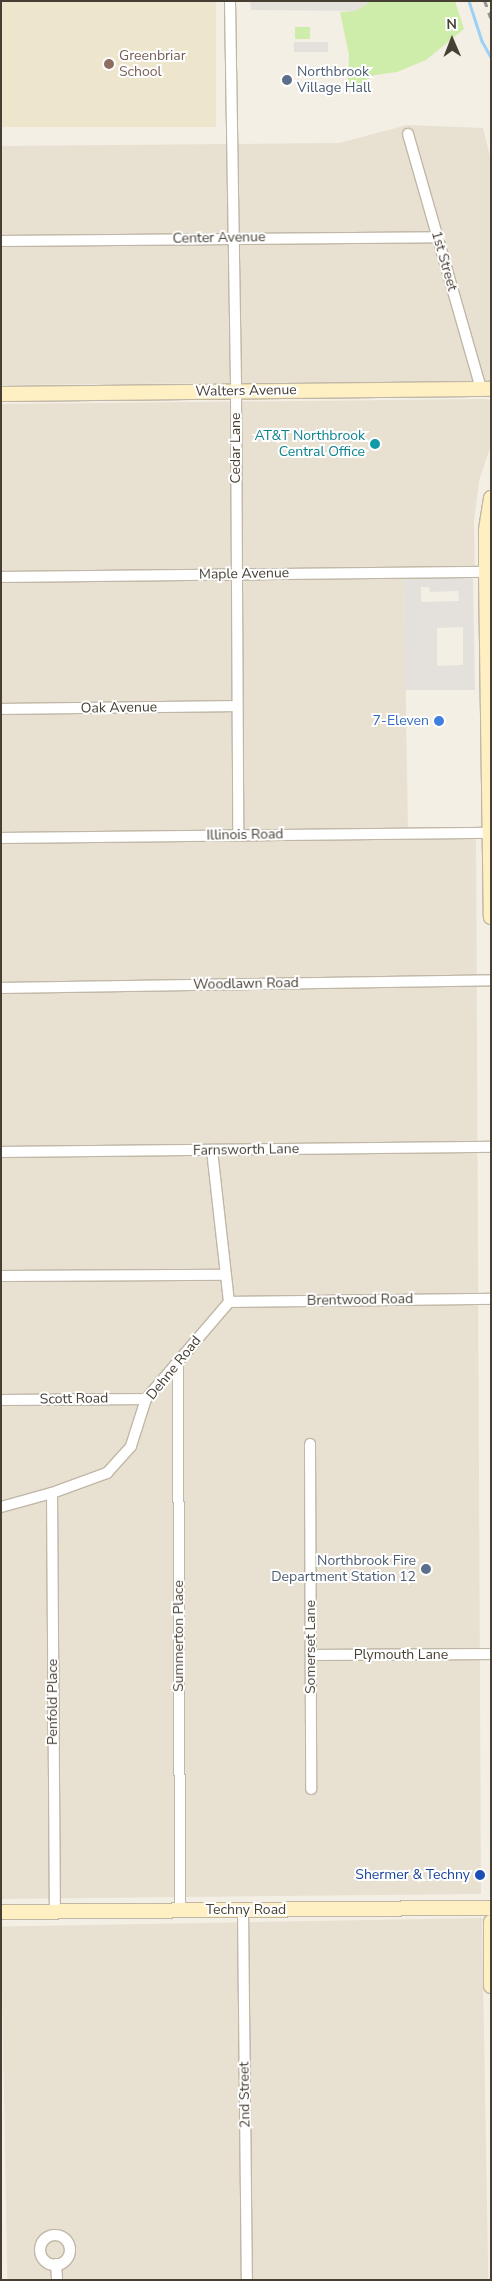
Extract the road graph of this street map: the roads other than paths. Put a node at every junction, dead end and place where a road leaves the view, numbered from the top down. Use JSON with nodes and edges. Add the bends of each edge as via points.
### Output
{"nodes":[{"id":1,"x":230,"y":1,"type":"edge"},
{"id":2,"x":408,"y":134,"type":"dead end"},
{"id":3,"x":233,"y":237,"type":"junction"},
{"id":4,"x":436,"y":237,"type":"junction"},
{"id":5,"x":1,"y":241,"type":"edge"},
{"id":6,"x":486,"y":389,"type":"edge"},
{"id":7,"x":236,"y":392,"type":"junction"},
{"id":8,"x":1,"y":394,"type":"edge"},
{"id":9,"x":491,"y":498,"type":"edge"},
{"id":10,"x":486,"y":572,"type":"junction"},
{"id":11,"x":236,"y":574,"type":"junction"},
{"id":12,"x":1,"y":577,"type":"edge"},
{"id":13,"x":236,"y":706,"type":"junction"},
{"id":14,"x":1,"y":709,"type":"edge"},
{"id":15,"x":489,"y":766,"type":"edge"},
{"id":16,"x":489,"y":833,"type":"junction"},
{"id":17,"x":238,"y":835,"type":"junction"},
{"id":18,"x":1,"y":838,"type":"edge"},
{"id":19,"x":491,"y":917,"type":"edge"},
{"id":20,"x":491,"y":980,"type":"edge"},
{"id":21,"x":1,"y":988,"type":"edge"},
{"id":22,"x":491,"y":1147,"type":"edge"},
{"id":23,"x":212,"y":1150,"type":"junction"},
{"id":24,"x":1,"y":1152,"type":"edge"},
{"id":25,"x":225,"y":1275,"type":"junction"},
{"id":26,"x":1,"y":1276,"type":"edge"},
{"id":27,"x":491,"y":1299,"type":"edge"},
{"id":28,"x":229,"y":1302,"type":"junction"},
{"id":29,"x":178,"y":1361,"type":"junction"},
{"id":30,"x":146,"y":1399,"type":"junction"},
{"id":31,"x":1,"y":1400,"type":"edge"},
{"id":32,"x":310,"y":1444,"type":"dead end"},
{"id":33,"x":52,"y":1493,"type":"junction"},
{"id":34,"x":1,"y":1507,"type":"edge"},
{"id":35,"x":491,"y":1654,"type":"edge"},
{"id":36,"x":311,"y":1655,"type":"junction"},
{"id":37,"x":311,"y":1789,"type":"dead end"},
{"id":38,"x":491,"y":1908,"type":"edge"},
{"id":39,"x":180,"y":1910,"type":"junction"},
{"id":40,"x":243,"y":1910,"type":"junction"},
{"id":41,"x":55,"y":1911,"type":"junction"},
{"id":42,"x":1,"y":1912,"type":"edge"},
{"id":43,"x":491,"y":1922,"type":"edge"},
{"id":44,"x":491,"y":1986,"type":"edge"},
{"id":45,"x":56,"y":2264,"type":"dead end"},
{"id":46,"x":57,"y":2280,"type":"edge"},
{"id":47,"x":246,"y":2280,"type":"edge"}],
"edges":[{"from":1,"to":3,"type":"street","name":"Cedar Lane"},
{"from":2,"to":4,"type":"street","name":"1st Street"},
{"from":3,"to":4,"type":"street","name":"Center Avenue"},
{"from":3,"to":5,"type":"street","name":"Center Avenue"},
{"from":3,"to":7,"type":"street","name":"Cedar Lane"},
{"from":4,"to":6,"type":"street","name":"1st Street"},
{"from":6,"to":7,"type":"main road","name":"Walters Avenue"},
{"from":7,"to":8,"type":"main road","name":"Walters Avenue"},
{"from":7,"to":11,"type":"street","name":"Cedar Lane"},
{"from":9,"to":10,"type":"main road","via":[[486,531]]},
{"from":10,"to":11,"type":"street","name":"Maple Avenue"},
{"from":10,"to":15,"type":"main road"},
{"from":11,"to":12,"type":"street","name":"Maple Avenue"},
{"from":11,"to":13,"type":"street","name":"Cedar Lane"},
{"from":13,"to":14,"type":"street","name":"Oak Avenue"},
{"from":13,"to":17,"type":"street","name":"Cedar Lane"},
{"from":15,"to":16,"type":"main road"},
{"from":16,"to":17,"type":"street","name":"Illinois Road"},
{"from":16,"to":19,"type":"main road"},
{"from":17,"to":18,"type":"street","name":"Illinois Road"},
{"from":20,"to":21,"type":"street","name":"Woodlawn Road"},
{"from":22,"to":23,"type":"street","name":"Farnsworth Lane"},
{"from":23,"to":24,"type":"street","name":"Farnsworth Lane"},
{"from":23,"to":25,"type":"street"},
{"from":25,"to":26,"type":"street"},
{"from":25,"to":28,"type":"street"},
{"from":27,"to":28,"type":"street","name":"Brentwood Road"},
{"from":28,"to":29,"type":"street","name":"Dehne Road"},
{"from":29,"to":30,"type":"street","name":"Dehne Road"},
{"from":29,"to":39,"type":"street","name":"Summerton Place"},
{"from":30,"to":31,"type":"street","name":"Scott Road"},
{"from":30,"to":33,"type":"street","name":"Dehne Road","via":[[131,1446],[107,1473]]},
{"from":32,"to":36,"type":"street","name":"Somerset Lane"},
{"from":33,"to":34,"type":"street","name":"Dehne Road"},
{"from":33,"to":41,"type":"street","name":"Penfold Place"},
{"from":35,"to":36,"type":"street","name":"Plymouth Lane"},
{"from":36,"to":37,"type":"street","name":"Somerset Lane"},
{"from":38,"to":40,"type":"main road","name":"Techny Road"},
{"from":39,"to":40,"type":"main road","name":"Techny Road"},
{"from":39,"to":41,"type":"main road","name":"Techny Road"},
{"from":40,"to":47,"type":"street","name":"2nd Street"},
{"from":41,"to":42,"type":"main road","name":"Techny Road"},
{"from":43,"to":44,"type":"main road"},
{"from":45,"to":46,"type":"street"}]}
